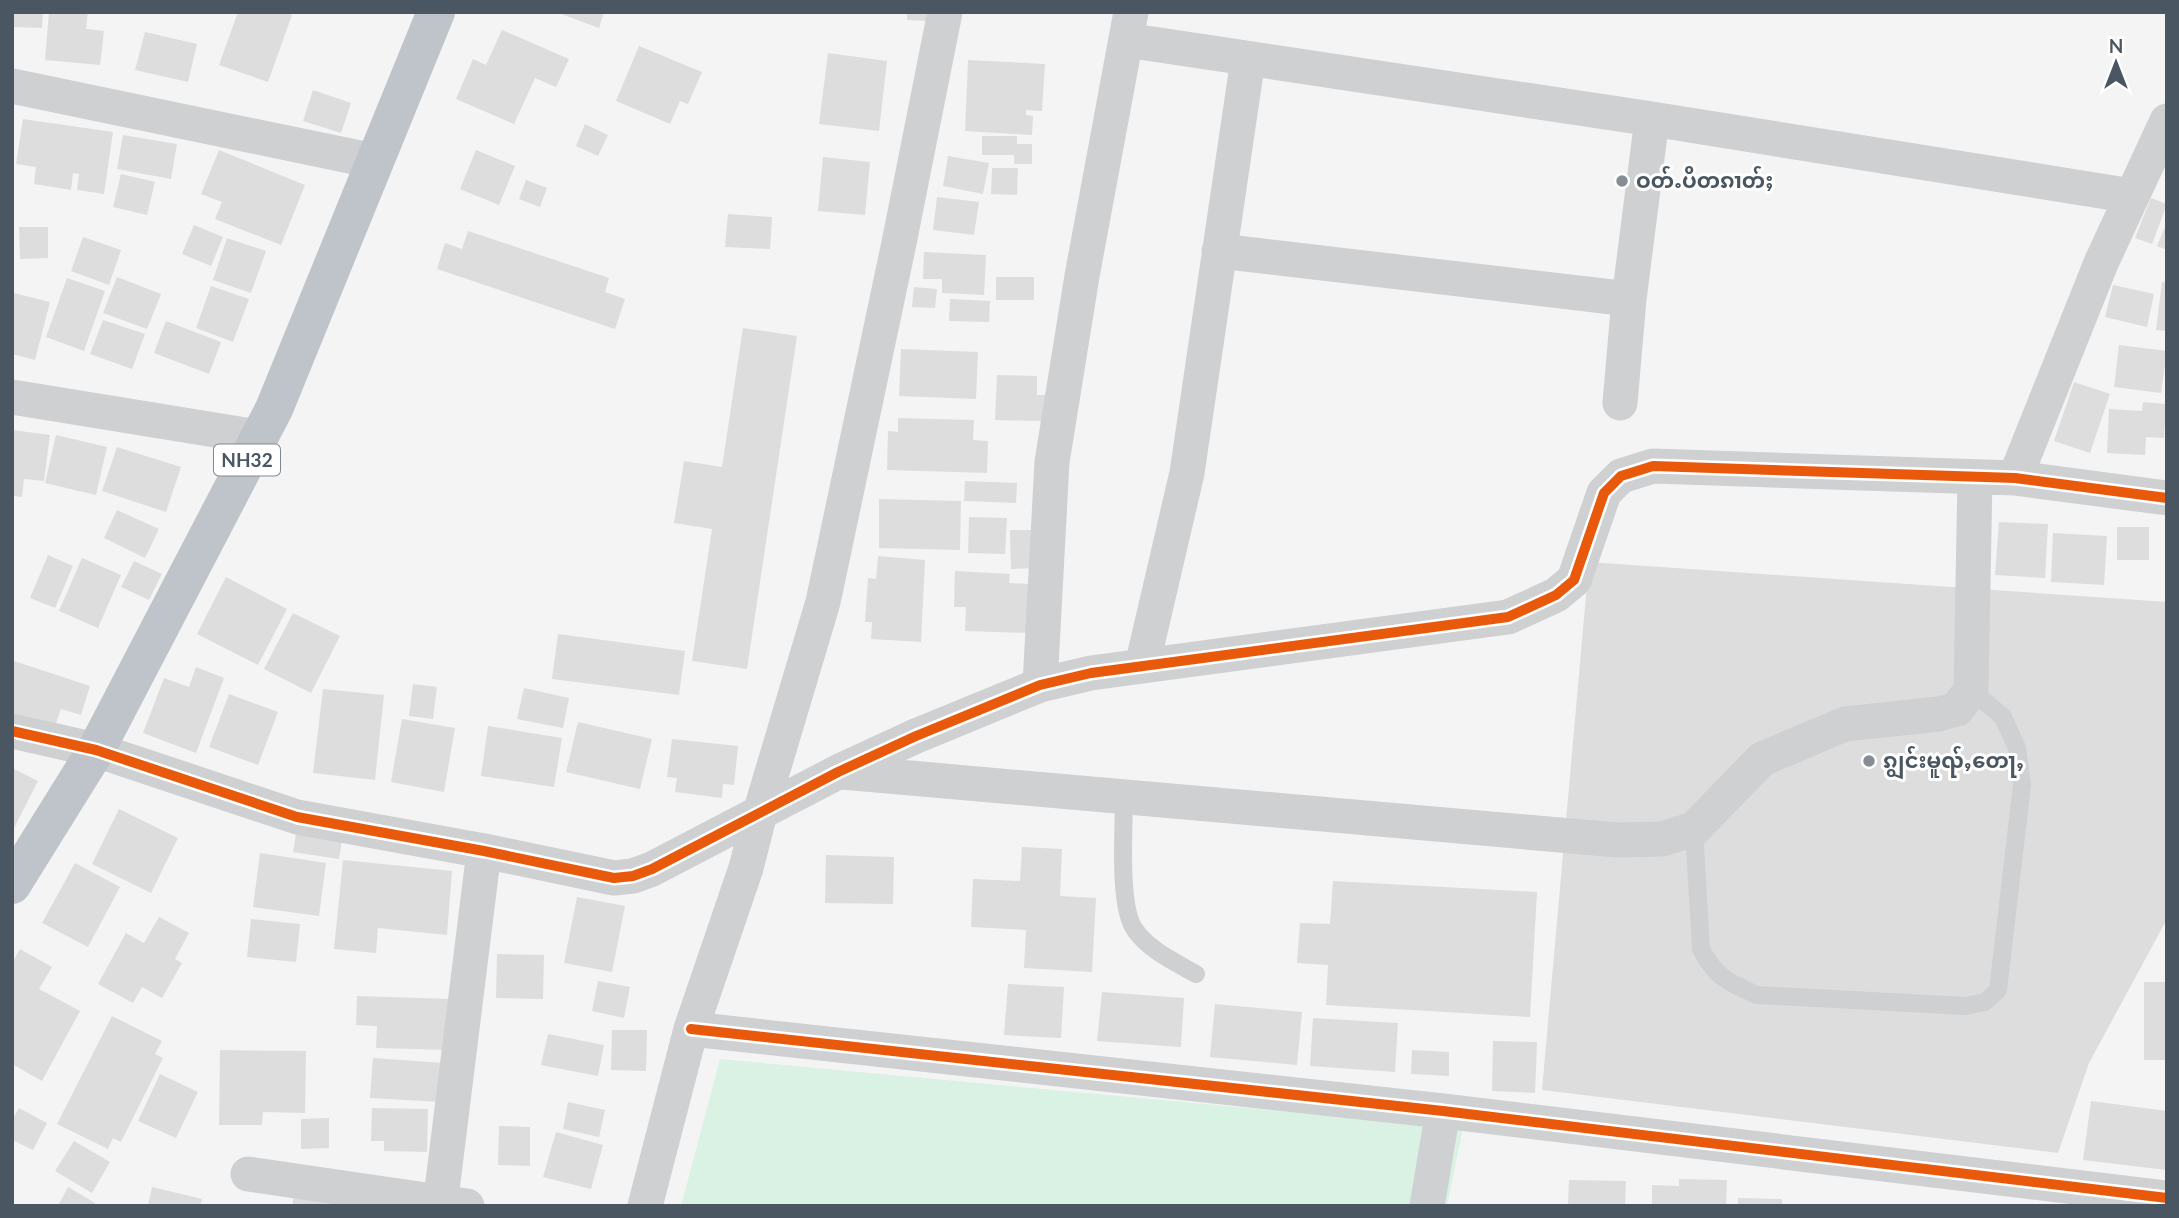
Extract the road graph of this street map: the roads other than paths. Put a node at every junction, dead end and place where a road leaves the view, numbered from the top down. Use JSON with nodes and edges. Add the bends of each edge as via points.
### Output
{"nodes":[{"id":1,"x":436,"y":12,"type":"edge"},
{"id":2,"x":945,"y":12,"type":"edge"},
{"id":3,"x":1128,"y":26,"type":"edge"},
{"id":4,"x":1248,"y":59,"type":"junction"},
{"id":5,"x":12,"y":86,"type":"edge"},
{"id":6,"x":1652,"y":119,"type":"junction"},
{"id":7,"x":2167,"y":121,"type":"edge"},
{"id":8,"x":374,"y":161,"type":"junction"},
{"id":9,"x":2132,"y":196,"type":"junction"},
{"id":10,"x":1219,"y":251,"type":"junction"},
{"id":11,"x":1629,"y":299,"type":"junction"},
{"id":12,"x":12,"y":397,"type":"edge"},
{"id":13,"x":1620,"y":403,"type":"dead end"},
{"id":14,"x":258,"y":437,"type":"junction"},
{"id":15,"x":1975,"y":477,"type":"junction"},
{"id":16,"x":2015,"y":478,"type":"junction"},
{"id":17,"x":2167,"y":498,"type":"edge"},
{"id":18,"x":1142,"y":666,"type":"junction"},
{"id":19,"x":1040,"y":685,"type":"junction"},
{"id":20,"x":1971,"y":690,"type":"junction"},
{"id":21,"x":12,"y":731,"type":"edge"},
{"id":22,"x":96,"y":750,"type":"junction"},
{"id":23,"x":838,"y":772,"type":"junction"},
{"id":24,"x":1124,"y":797,"type":"junction"},
{"id":25,"x":760,"y":813,"type":"junction"},
{"id":26,"x":1694,"y":829,"type":"junction"},
{"id":27,"x":484,"y":851,"type":"junction"},
{"id":28,"x":12,"y":886,"type":"edge"},
{"id":29,"x":1196,"y":974,"type":"dead end"},
{"id":30,"x":691,"y":1028,"type":"junction"},
{"id":31,"x":1443,"y":1111,"type":"junction"},
{"id":32,"x":248,"y":1174,"type":"dead end"},
{"id":33,"x":2045,"y":1194,"type":"edge"},
{"id":34,"x":2167,"y":1198,"type":"edge"},
{"id":35,"x":449,"y":1204,"type":"edge"},
{"id":36,"x":645,"y":1206,"type":"edge"},
{"id":37,"x":1426,"y":1206,"type":"edge"}],
"edges":[{"from":1,"to":8,"type":"highway","number":"NH32"},
{"from":2,"to":25,"type":"street","via":[[823,602]]},
{"from":3,"to":4,"type":"street"},
{"from":3,"to":19,"type":"street","via":[[1052,462]]},
{"from":4,"to":6,"type":"street"},
{"from":4,"to":10,"type":"street"},
{"from":5,"to":8,"type":"street"},
{"from":6,"to":9,"type":"street"},
{"from":6,"to":11,"type":"street"},
{"from":7,"to":9,"type":"street"},
{"from":8,"to":14,"type":"highway","number":"NH32","via":[[274,409]]},
{"from":9,"to":16,"type":"street"},
{"from":10,"to":11,"type":"street"},
{"from":10,"to":18,"type":"street","via":[[1186,473]]},
{"from":11,"to":13,"type":"street"},
{"from":12,"to":14,"type":"street"},
{"from":14,"to":22,"type":"highway","number":"NH32"},
{"from":15,"to":16,"type":"street"},
{"from":15,"to":18,"type":"street","via":[[1653,466],[1621,476],[1604,494],[1574,580],[1556,595],[1508,617]]},
{"from":15,"to":20,"type":"street"},
{"from":16,"to":17,"type":"street"},
{"from":18,"to":19,"type":"street"},
{"from":19,"to":23,"type":"street"},
{"from":20,"to":26,"type":"street","via":[[1957,709],[1845,724],[1762,759]]},
{"from":20,"to":26,"type":"lane","via":[[2003,717],[2017,748],[2022,785],[1998,990],[1985,1002],[1965,1006],[1757,995],[1726,981],[1709,965],[1701,949]]},
{"from":21,"to":22,"type":"street"},
{"from":22,"to":27,"type":"street","via":[[297,817]]},
{"from":22,"to":28,"type":"highway","number":"NH32"},
{"from":23,"to":24,"type":"street"},
{"from":23,"to":25,"type":"street"},
{"from":24,"to":26,"type":"street","via":[[1617,840],[1662,839]]},
{"from":24,"to":29,"type":"lane","via":[[1126,908],[1133,929],[1148,945]]},
{"from":25,"to":27,"type":"street","via":[[632,876],[614,878]]},
{"from":25,"to":30,"type":"street"},
{"from":27,"to":35,"type":"street"},
{"from":30,"to":31,"type":"street"},
{"from":30,"to":36,"type":"street"},
{"from":31,"to":33,"type":"street"},
{"from":31,"to":37,"type":"street"},
{"from":32,"to":35,"type":"street"},
{"from":33,"to":34,"type":"street"}]}
